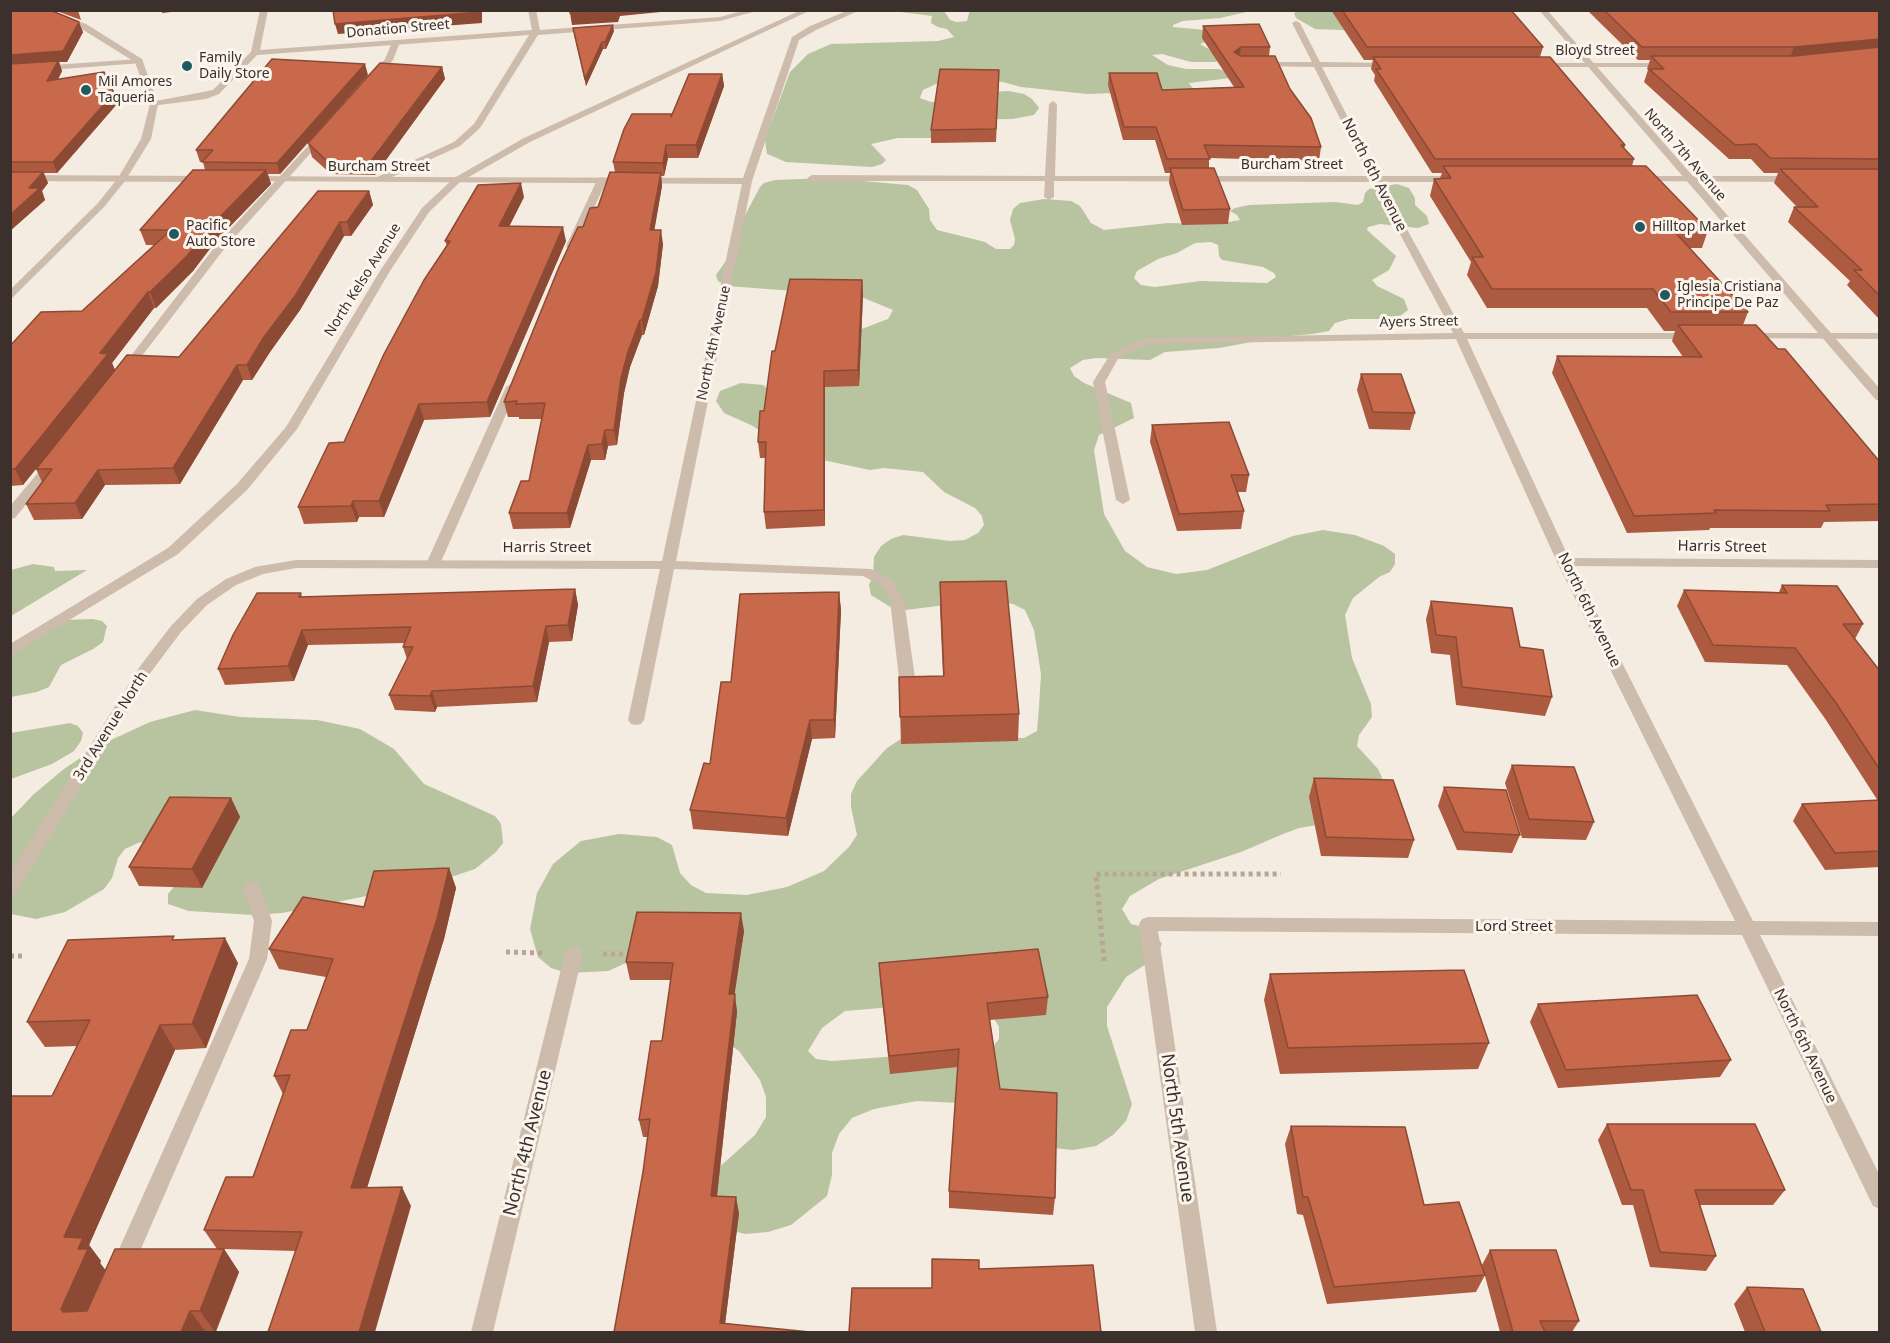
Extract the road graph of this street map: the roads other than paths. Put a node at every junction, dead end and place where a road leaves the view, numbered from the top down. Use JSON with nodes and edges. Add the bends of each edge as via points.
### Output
{"nodes":[{"id":1,"x":37,"y":10,"type":"edge"},
{"id":2,"x":264,"y":10,"type":"edge"},
{"id":3,"x":532,"y":10,"type":"edge"},
{"id":4,"x":757,"y":10,"type":"edge"},
{"id":5,"x":808,"y":10,"type":"edge"},
{"id":6,"x":857,"y":10,"type":"edge"},
{"id":7,"x":1542,"y":10,"type":"edge"},
{"id":8,"x":1296,"y":23,"type":"dead end"},
{"id":9,"x":536,"y":31,"type":"junction"},
{"id":10,"x":396,"y":42,"type":"junction"},
{"id":11,"x":255,"y":53,"type":"junction"},
{"id":12,"x":139,"y":61,"type":"junction"},
{"id":13,"x":1250,"y":64,"type":"edge"},
{"id":14,"x":1318,"y":65,"type":"junction"},
{"id":15,"x":1400,"y":65,"type":"edge"},
{"id":16,"x":1529,"y":65,"type":"edge"},
{"id":17,"x":1588,"y":65,"type":"junction"},
{"id":18,"x":1682,"y":65,"type":"edge"},
{"id":19,"x":10,"y":70,"type":"edge"},
{"id":20,"x":366,"y":85,"type":"edge"},
{"id":21,"x":153,"y":104,"type":"junction"},
{"id":22,"x":1053,"y":104,"type":"dead end"},
{"id":23,"x":329,"y":128,"type":"edge"},
{"id":24,"x":10,"y":178,"type":"edge"},
{"id":25,"x":813,"y":178,"type":"dead end"},
{"id":26,"x":1050,"y":178,"type":"junction"},
{"id":27,"x":1808,"y":178,"type":"edge"},
{"id":28,"x":122,"y":179,"type":"junction"},
{"id":29,"x":212,"y":179,"type":"edge"},
{"id":30,"x":236,"y":179,"type":"edge"},
{"id":31,"x":284,"y":179,"type":"junction"},
{"id":32,"x":1375,"y":179,"type":"junction"},
{"id":33,"x":1468,"y":179,"type":"edge"},
{"id":34,"x":1630,"y":179,"type":"edge"},
{"id":35,"x":1689,"y":179,"type":"junction"},
{"id":36,"x":376,"y":180,"type":"junction"},
{"id":37,"x":457,"y":180,"type":"junction"},
{"id":38,"x":602,"y":180,"type":"junction"},
{"id":39,"x":747,"y":181,"type":"junction"},
{"id":40,"x":1050,"y":197,"type":"dead end"},
{"id":41,"x":564,"y":261,"type":"edge"},
{"id":42,"x":10,"y":297,"type":"edge"},
{"id":43,"x":1460,"y":336,"type":"junction"},
{"id":44,"x":1708,"y":336,"type":"edge"},
{"id":45,"x":1732,"y":336,"type":"edge"},
{"id":46,"x":1880,"y":336,"type":"edge"},
{"id":47,"x":1827,"y":337,"type":"junction"},
{"id":48,"x":518,"y":374,"type":"edge"},
{"id":49,"x":115,"y":383,"type":"edge"},
{"id":50,"x":1880,"y":397,"type":"edge"},
{"id":51,"x":58,"y":456,"type":"edge"},
{"id":52,"x":1124,"y":500,"type":"dead end"},
{"id":53,"x":10,"y":515,"type":"edge"},
{"id":54,"x":1564,"y":562,"type":"junction"},
{"id":55,"x":433,"y":564,"type":"junction"},
{"id":56,"x":1880,"y":564,"type":"edge"},
{"id":57,"x":668,"y":565,"type":"junction"},
{"id":58,"x":231,"y":582,"type":"joint"},
{"id":59,"x":10,"y":651,"type":"edge"},
{"id":60,"x":907,"y":678,"type":"edge"},
{"id":61,"x":636,"y":720,"type":"dead end"},
{"id":62,"x":10,"y":888,"type":"edge"},
{"id":63,"x":252,"y":889,"type":"dead end"},
{"id":64,"x":1148,"y":924,"type":"joint"},
{"id":65,"x":1748,"y":929,"type":"junction"},
{"id":66,"x":1880,"y":929,"type":"edge"},
{"id":67,"x":574,"y":953,"type":"dead end"},
{"id":68,"x":1880,"y":1199,"type":"edge"},
{"id":69,"x":112,"y":1290,"type":"edge"},
{"id":70,"x":482,"y":1332,"type":"edge"},
{"id":71,"x":1206,"y":1332,"type":"edge"}],
"edges":[{"from":1,"to":12,"type":"street","via":[[82,26]]},
{"from":2,"to":11,"type":"street"},
{"from":3,"to":9,"type":"street"},
{"from":4,"to":9,"type":"street","name":"Donation Street","via":[[720,19]]},
{"from":5,"to":37,"type":"street","name":"North Kelso Avenue","via":[[527,140]]},
{"from":6,"to":39,"type":"street","name":"North 4th Avenue","via":[[795,39]]},
{"from":7,"to":17,"type":"street","name":"North 7th Avenue"},
{"from":8,"to":14,"type":"street","name":"North 6th Avenue"},
{"from":9,"to":10,"type":"street","name":"Donation Street"},
{"from":9,"to":36,"type":"street","via":[[477,126],[457,144]]},
{"from":10,"to":11,"type":"street","name":"Donation Street"},
{"from":10,"to":20,"type":"street","via":[[389,60]]},
{"from":11,"to":21,"type":"street","via":[[216,92]]},
{"from":12,"to":19,"type":"street"},
{"from":12,"to":21,"type":"street"},
{"from":13,"to":14,"type":"street"},
{"from":14,"to":15,"type":"street"},
{"from":14,"to":32,"type":"street","name":"North 6th Avenue"},
{"from":16,"to":17,"type":"street","name":"Bloyd Street"},
{"from":17,"to":18,"type":"street","name":"Bloyd Street"},
{"from":17,"to":35,"type":"street","name":"North 7th Avenue"},
{"from":21,"to":28,"type":"street","via":[[146,139]]},
{"from":22,"to":26,"type":"street"},
{"from":23,"to":31,"type":"street"},
{"from":24,"to":28,"type":"street"},
{"from":25,"to":26,"type":"street","name":"Burcham Street"},
{"from":26,"to":32,"type":"street","name":"Burcham Street"},
{"from":26,"to":40,"type":"street"},
{"from":27,"to":35,"type":"street"},
{"from":28,"to":29,"type":"street"},
{"from":28,"to":42,"type":"street"},
{"from":30,"to":31,"type":"street","name":"Burcham Street"},
{"from":31,"to":36,"type":"street","name":"Burcham Street"},
{"from":31,"to":49,"type":"street","via":[[221,246]]},
{"from":32,"to":33,"type":"street","name":"Burcham Street"},
{"from":32,"to":43,"type":"street","name":"North 6th Avenue"},
{"from":34,"to":35,"type":"street"},
{"from":35,"to":47,"type":"street","name":"North 7th Avenue"},
{"from":36,"to":37,"type":"street","name":"Burcham Street"},
{"from":37,"to":38,"type":"street","name":"Burcham Street"},
{"from":37,"to":59,"type":"street","name":"North Kelso Avenue","via":[[424,210],[291,429],[242,487],[174,551]]},
{"from":38,"to":39,"type":"street","name":"Burcham Street"},
{"from":38,"to":41,"type":"street"},
{"from":39,"to":57,"type":"street","name":"North 4th Avenue"},
{"from":43,"to":44,"type":"street","name":"Ayers Street"},
{"from":43,"to":52,"type":"street","name":"Ayers Street","via":[[1145,340],[1115,355],[1099,382]]},
{"from":43,"to":54,"type":"street","name":"North 6th Avenue"},
{"from":45,"to":47,"type":"street"},
{"from":46,"to":47,"type":"street"},
{"from":47,"to":50,"type":"street","name":"North 7th Avenue"},
{"from":48,"to":55,"type":"street"},
{"from":51,"to":53,"type":"street"},
{"from":54,"to":56,"type":"street","name":"Harris Street"},
{"from":54,"to":65,"type":"street","name":"North 6th Avenue"},
{"from":55,"to":57,"type":"street","name":"Harris Street"},
{"from":55,"to":58,"type":"street","name":"Harris Street","via":[[296,564],[260,570]]},
{"from":57,"to":60,"type":"street","name":"Harris Street","via":[[866,572],[887,584],[897,600]]},
{"from":57,"to":61,"type":"street","name":"North 4th Avenue"},
{"from":58,"to":62,"type":"street","name":"3rd Avenue North","via":[[202,602],[146,669]]},
{"from":63,"to":69,"type":"street","via":[[263,921],[258,959]]},
{"from":64,"to":65,"type":"street","name":"Lord Street"},
{"from":64,"to":71,"type":"street","name":"North 5th Avenue"},
{"from":65,"to":66,"type":"street","name":"Lord Street"},
{"from":65,"to":68,"type":"street","name":"North 6th Avenue"},
{"from":67,"to":70,"type":"street","name":"North 4th Avenue"}]}
